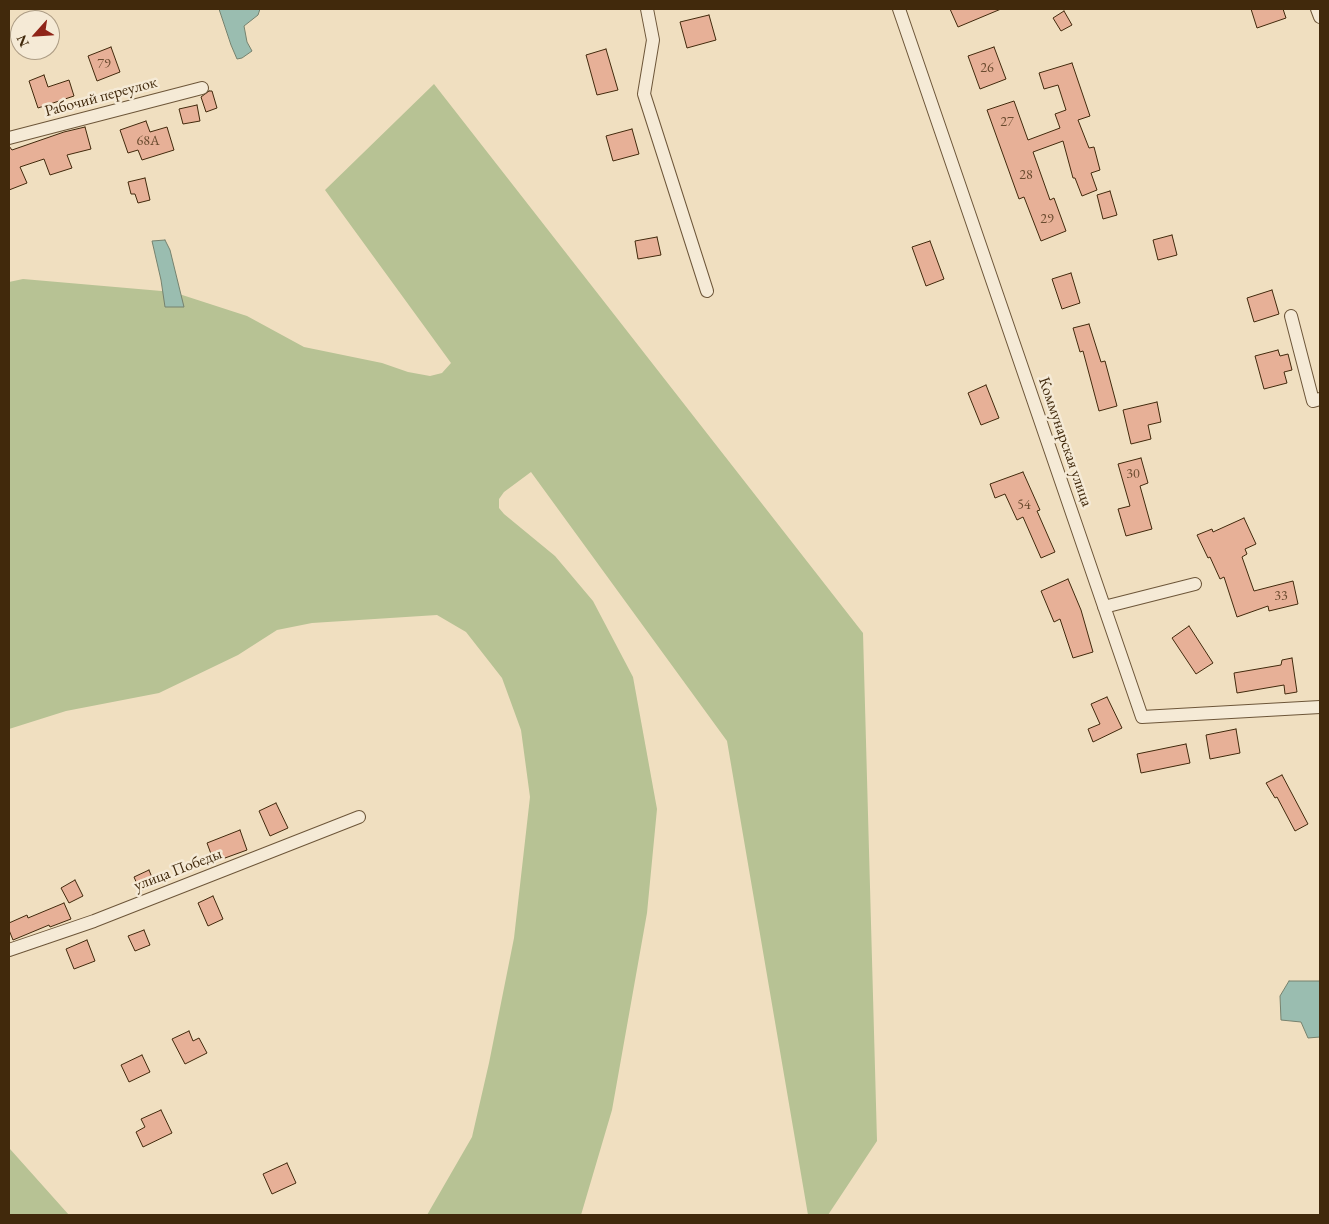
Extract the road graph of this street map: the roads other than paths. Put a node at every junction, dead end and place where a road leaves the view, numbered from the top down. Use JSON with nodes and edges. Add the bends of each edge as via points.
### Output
{"nodes":[{"id":1,"x":648,"y":9,"type":"edge"},
{"id":2,"x":899,"y":9,"type":"edge"},
{"id":3,"x":1318,"y":9,"type":"edge"},
{"id":4,"x":1320,"y":17,"type":"edge"},
{"id":5,"x":202,"y":88,"type":"dead end"},
{"id":6,"x":9,"y":138,"type":"edge"},
{"id":7,"x":706,"y":291,"type":"dead end"},
{"id":8,"x":1291,"y":316,"type":"dead end"},
{"id":9,"x":1320,"y":399,"type":"edge"},
{"id":10,"x":1195,"y":584,"type":"dead end"},
{"id":11,"x":1104,"y":607,"type":"junction"},
{"id":12,"x":1320,"y":706,"type":"edge"},
{"id":13,"x":359,"y":817,"type":"dead end"},
{"id":14,"x":9,"y":950,"type":"edge"}],
"edges":[{"from":1,"to":7,"type":"street","via":[[653,40],[644,94]]},
{"from":2,"to":11,"type":"street","name":"Коммунарская улица"},
{"from":3,"to":4,"type":"street"},
{"from":5,"to":6,"type":"street","name":"Рабочий переулок"},
{"from":8,"to":9,"type":"street","via":[[1314,400]]},
{"from":10,"to":11,"type":"street"},
{"from":11,"to":12,"type":"street","name":"Коммунарская улица","via":[[1142,717]]},
{"from":13,"to":14,"type":"street","name":"улица Победы","via":[[94,921]]}]}
